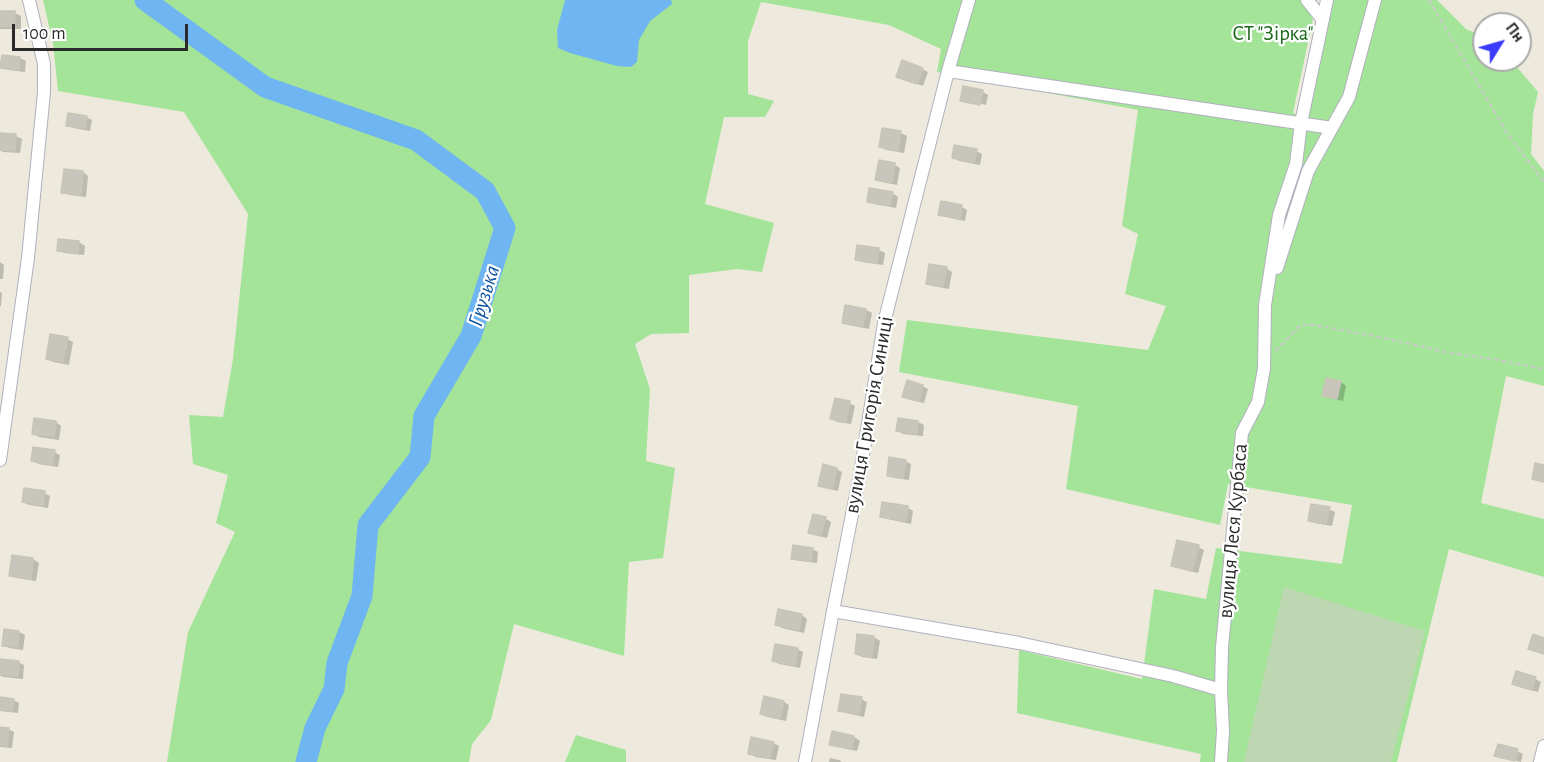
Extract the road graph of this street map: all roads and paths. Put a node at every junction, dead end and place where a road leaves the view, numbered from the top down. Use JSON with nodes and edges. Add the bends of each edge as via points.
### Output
{"nodes":[{"id":1,"x":29,"y":0,"type":"edge"},
{"id":2,"x":969,"y":0,"type":"edge"},
{"id":3,"x":1307,"y":0,"type":"edge"},
{"id":4,"x":1327,"y":0,"type":"edge"},
{"id":5,"x":1375,"y":0,"type":"edge"},
{"id":6,"x":1429,"y":0,"type":"edge"},
{"id":7,"x":1323,"y":20,"type":"junction"},
{"id":8,"x":948,"y":71,"type":"junction"},
{"id":9,"x":1301,"y":123,"type":"junction"},
{"id":10,"x":1332,"y":128,"type":"junction"},
{"id":11,"x":1544,"y":182,"type":"edge"},
{"id":12,"x":1264,"y":305,"type":"junction"},
{"id":13,"x":1264,"y":368,"type":"junction"},
{"id":14,"x":1544,"y":369,"type":"edge"},
{"id":15,"x":0,"y":460,"type":"edge"},
{"id":16,"x":833,"y":611,"type":"junction"},
{"id":17,"x":1221,"y":690,"type":"junction"},
{"id":18,"x":1544,"y":746,"type":"edge"},
{"id":19,"x":805,"y":762,"type":"edge"},
{"id":20,"x":1221,"y":762,"type":"edge"},
{"id":21,"x":1540,"y":762,"type":"edge"}],
"edges":[{"from":1,"to":15,"type":"street","via":[[44,64],[44,92],[28,258]]},
{"from":2,"to":8,"type":"street","name":"вулиця Григорія Синиці"},
{"from":3,"to":7,"type":"street"},
{"from":4,"to":7,"type":"street"},
{"from":5,"to":10,"type":"street","via":[[1349,97]]},
{"from":6,"to":11,"type":"path","via":[[1507,133]]},
{"from":7,"to":9,"type":"street"},
{"from":8,"to":9,"type":"street"},
{"from":8,"to":16,"type":"street","name":"вулиця Григорія Синиці","via":[[884,323]]},
{"from":9,"to":10,"type":"street"},
{"from":9,"to":12,"type":"street","via":[[1296,164],[1279,215]]},
{"from":10,"to":12,"type":"street","via":[[1308,171]]},
{"from":12,"to":13,"type":"street","name":"вулиця Леся Курбаса"},
{"from":13,"to":14,"type":"path","via":[[1280,344],[1298,327],[1308,324]]},
{"from":13,"to":17,"type":"street","name":"вулиця Леся Курбаса","via":[[1258,402],[1242,434]]},
{"from":16,"to":17,"type":"street","via":[[1019,643]]},
{"from":16,"to":19,"type":"street","name":"вулиця Григорія Синиці"},
{"from":17,"to":20,"type":"street","name":"вулиця Леся Курбаса"},
{"from":18,"to":21,"type":"street"}]}
